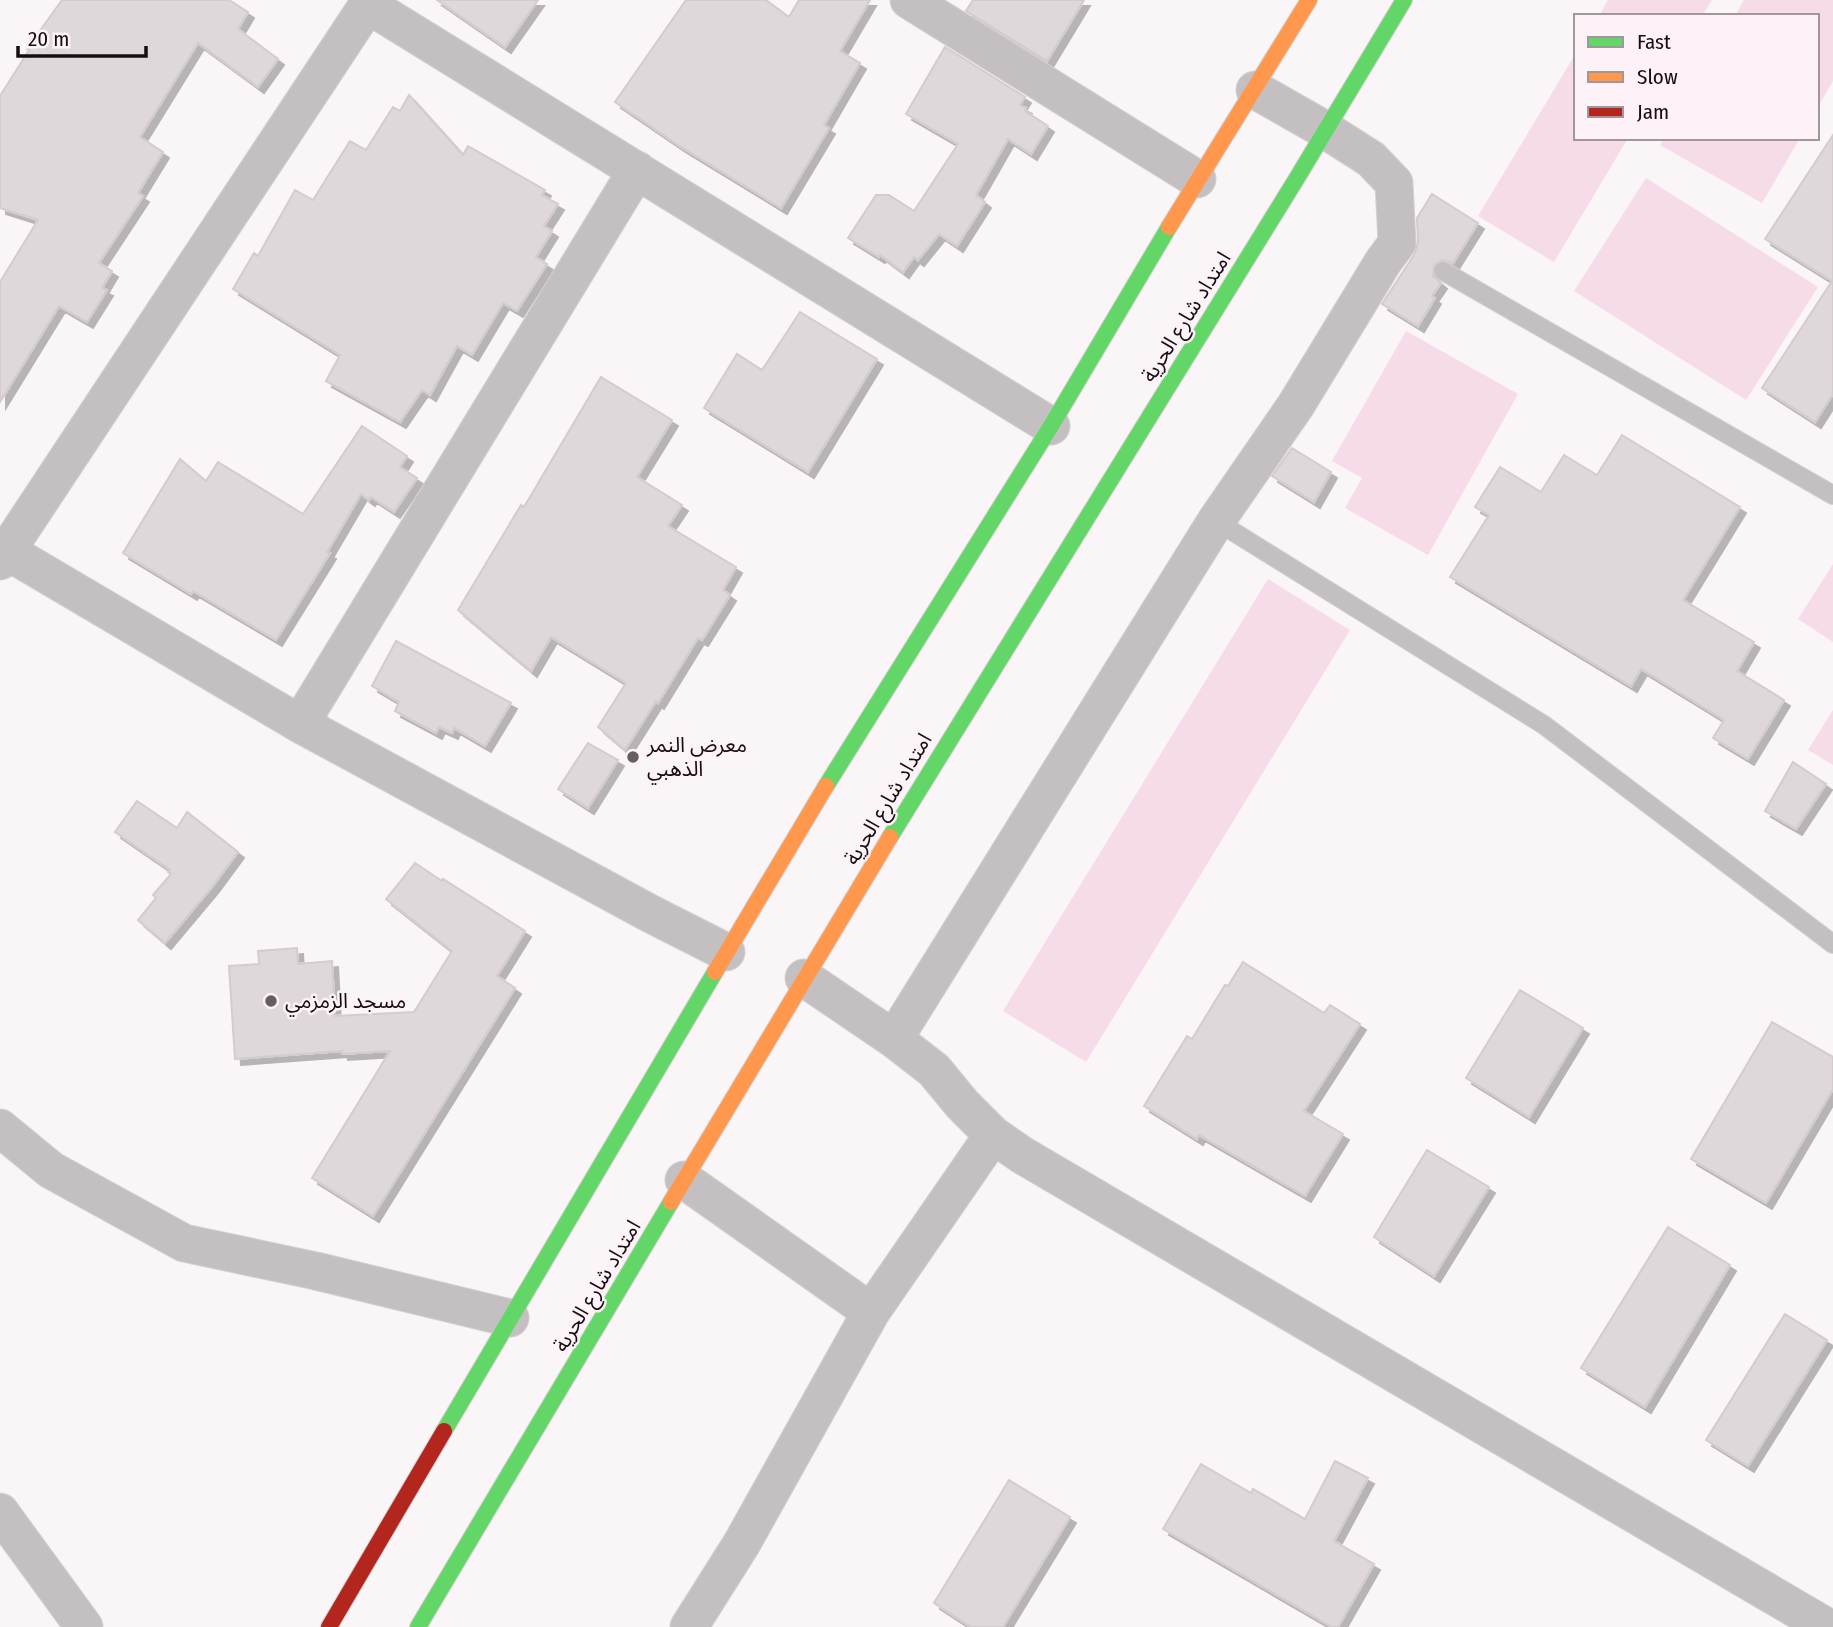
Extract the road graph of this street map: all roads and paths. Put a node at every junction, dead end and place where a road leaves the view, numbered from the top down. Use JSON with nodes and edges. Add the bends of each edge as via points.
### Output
{"nodes":[{"id":1,"x":909,"y":0,"type":"edge"},
{"id":2,"x":1309,"y":0,"type":"edge"},
{"id":3,"x":1404,"y":0,"type":"edge"},
{"id":4,"x":370,"y":2,"type":"edge"},
{"id":5,"x":1255,"y":90,"type":"junction"},
{"id":6,"x":1327,"y":131,"type":"junction"},
{"id":7,"x":637,"y":170,"type":"junction"},
{"id":8,"x":1197,"y":179,"type":"junction"},
{"id":9,"x":1443,"y":271,"type":"dead end"},
{"id":10,"x":1051,"y":426,"type":"junction"},
{"id":11,"x":1833,"y":495,"type":"edge"},
{"id":12,"x":1216,"y":522,"type":"junction"},
{"id":13,"x":2,"y":553,"type":"edge"},
{"id":14,"x":300,"y":724,"type":"junction"},
{"id":15,"x":1833,"y":944,"type":"edge"},
{"id":16,"x":726,"y":951,"type":"junction"},
{"id":17,"x":804,"y":978,"type":"junction"},
{"id":18,"x":894,"y":1039,"type":"junction"},
{"id":19,"x":0,"y":1129,"type":"edge"},
{"id":20,"x":993,"y":1135,"type":"junction"},
{"id":21,"x":684,"y":1180,"type":"junction"},
{"id":22,"x":871,"y":1312,"type":"junction"},
{"id":23,"x":510,"y":1318,"type":"junction"},
{"id":24,"x":0,"y":1512,"type":"edge"},
{"id":25,"x":84,"y":1627,"type":"edge"},
{"id":26,"x":329,"y":1627,"type":"edge"},
{"id":27,"x":418,"y":1627,"type":"edge"},
{"id":28,"x":689,"y":1627,"type":"edge"},
{"id":29,"x":1827,"y":1627,"type":"edge"}],
"edges":[{"from":1,"to":8,"type":"street"},
{"from":2,"to":5,"type":"main road"},
{"from":3,"to":6,"type":"main road","name":"امتداد شارع الحرية"},
{"from":4,"to":7,"type":"street"},
{"from":4,"to":13,"type":"street"},
{"from":5,"to":6,"type":"street"},
{"from":5,"to":8,"type":"main road"},
{"from":6,"to":12,"type":"street","via":[[1371,159],[1394,183],[1397,243]]},
{"from":6,"to":17,"type":"main road","name":"امتداد شارع الحرية"},
{"from":7,"to":10,"type":"street"},
{"from":7,"to":14,"type":"street"},
{"from":8,"to":10,"type":"main road"},
{"from":9,"to":11,"type":"lane"},
{"from":10,"to":16,"type":"main road"},
{"from":12,"to":15,"type":"lane","via":[[1544,725]]},
{"from":12,"to":18,"type":"street"},
{"from":13,"to":14,"type":"street"},
{"from":14,"to":16,"type":"street"},
{"from":16,"to":23,"type":"main road"},
{"from":17,"to":18,"type":"street"},
{"from":17,"to":21,"type":"main road","name":"امتداد شارع الحرية"},
{"from":18,"to":20,"type":"street","via":[[934,1070]]},
{"from":19,"to":23,"type":"street","via":[[51,1170],[184,1243]]},
{"from":20,"to":22,"type":"street"},
{"from":20,"to":29,"type":"street"},
{"from":21,"to":22,"type":"street"},
{"from":21,"to":27,"type":"main road","name":"امتداد شارع الحرية"},
{"from":22,"to":28,"type":"street"},
{"from":23,"to":26,"type":"main road"},
{"from":24,"to":25,"type":"street"}]}
